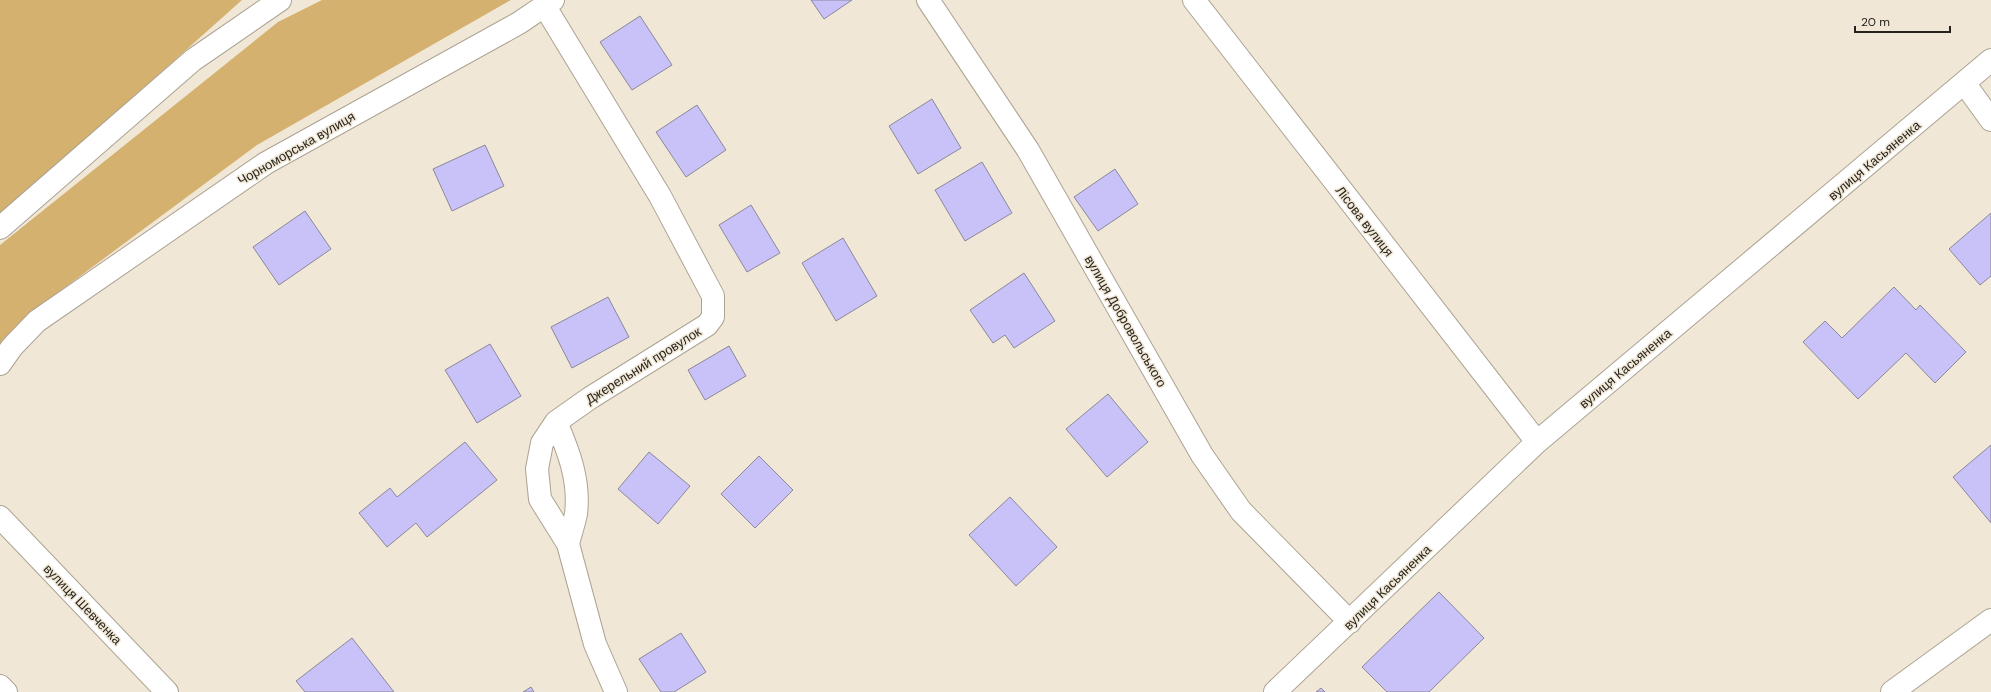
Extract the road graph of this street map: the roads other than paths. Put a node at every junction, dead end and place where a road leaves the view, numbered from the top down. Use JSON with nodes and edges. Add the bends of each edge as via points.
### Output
{"nodes":[{"id":1,"x":280,"y":0,"type":"edge"},
{"id":2,"x":928,"y":0,"type":"edge"},
{"id":3,"x":1194,"y":0,"type":"edge"},
{"id":4,"x":549,"y":3,"type":"edge"},
{"id":5,"x":1991,"y":60,"type":"edge"},
{"id":6,"x":1965,"y":84,"type":"junction"},
{"id":7,"x":1991,"y":120,"type":"edge"},
{"id":8,"x":0,"y":228,"type":"edge"},
{"id":9,"x":0,"y":364,"type":"edge"},
{"id":10,"x":556,"y":422,"type":"junction"},
{"id":11,"x":1537,"y":442,"type":"junction"},
{"id":12,"x":0,"y":517,"type":"edge"},
{"id":13,"x":568,"y":544,"type":"junction"},
{"id":14,"x":1991,"y":620,"type":"edge"},
{"id":15,"x":1350,"y":622,"type":"junction"},
{"id":16,"x":0,"y":686,"type":"edge"},
{"id":17,"x":6,"y":692,"type":"edge"},
{"id":18,"x":167,"y":692,"type":"edge"},
{"id":19,"x":616,"y":692,"type":"edge"},
{"id":20,"x":1275,"y":692,"type":"edge"},
{"id":21,"x":1892,"y":692,"type":"edge"}],
"edges":[{"from":1,"to":8,"type":"main road","via":[[192,60]]},
{"from":2,"to":15,"type":"main road","name":"вулиця Добровольського","via":[[1028,150],[1202,455],[1241,511]]},
{"from":3,"to":11,"type":"main road","name":"Лісова вулиця"},
{"from":4,"to":9,"type":"main road","name":"Чорноморська вулиця","via":[[519,23],[266,163],[37,321]]},
{"from":4,"to":10,"type":"main road","name":"Джерельний провулок","via":[[660,196],[714,296],[713,317],[698,332],[590,398]]},
{"from":5,"to":6,"type":"main road","name":"вулиця Касьяненка"},
{"from":6,"to":7,"type":"main road"},
{"from":6,"to":11,"type":"main road","name":"вулиця Касьяненка"},
{"from":10,"to":13,"type":"main road","via":[[569,452],[576,484],[576,515]]},
{"from":10,"to":13,"type":"main road","name":"Джерельний провулок","via":[[542,443],[537,469],[540,498]]},
{"from":11,"to":15,"type":"main road","name":"вулиця Касьяненка"},
{"from":12,"to":18,"type":"main road","name":"вулиця Шевченка"},
{"from":13,"to":19,"type":"main road","name":"Джерельний провулок","via":[[595,644]]},
{"from":14,"to":21,"type":"main road"},
{"from":15,"to":20,"type":"main road","name":"вулиця Касьяненка"},
{"from":16,"to":17,"type":"main road"}]}
